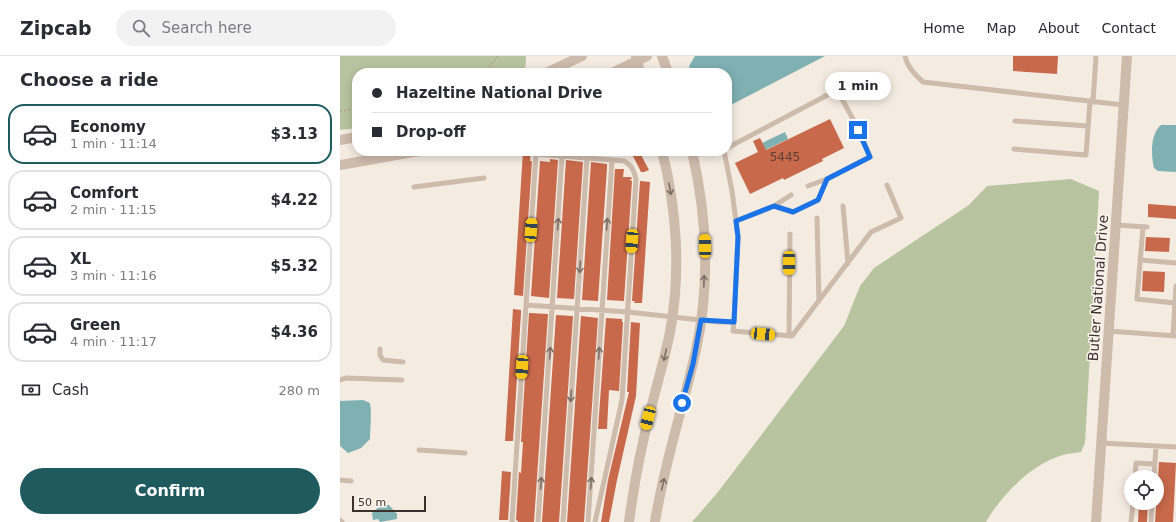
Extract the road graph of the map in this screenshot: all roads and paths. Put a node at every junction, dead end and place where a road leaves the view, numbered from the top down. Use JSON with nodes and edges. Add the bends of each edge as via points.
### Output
{"nodes":[{"id":1,"x":498,"y":56,"type":"edge"},
{"id":2,"x":582,"y":56,"type":"edge"},
{"id":3,"x":647,"y":56,"type":"edge"},
{"id":4,"x":662,"y":56,"type":"edge"},
{"id":5,"x":905,"y":56,"type":"edge"},
{"id":6,"x":1096,"y":56,"type":"edge"},
{"id":7,"x":1127,"y":56,"type":"edge"},
{"id":8,"x":636,"y":59,"type":"edge"},
{"id":9,"x":488,"y":68,"type":"edge"},
{"id":10,"x":557,"y":68,"type":"edge"},
{"id":11,"x":621,"y":68,"type":"edge"},
{"id":12,"x":666,"y":68,"type":"edge"},
{"id":13,"x":1091,"y":101,"type":"junction"},
{"id":14,"x":1124,"y":104,"type":"junction"},
{"id":15,"x":352,"y":110,"type":"edge"},
{"id":16,"x":340,"y":111,"type":"edge"},
{"id":17,"x":1015,"y":121,"type":"dead end"},
{"id":18,"x":1088,"y":126,"type":"junction"},
{"id":19,"x":352,"y":138,"type":"edge"},
{"id":20,"x":340,"y":140,"type":"edge"},
{"id":21,"x":732,"y":145,"type":"edge"},
{"id":22,"x":1014,"y":149,"type":"dead end"},
{"id":23,"x":391,"y":156,"type":"edge"},
{"id":24,"x":536,"y":156,"type":"edge"},
{"id":25,"x":562,"y":156,"type":"joint"},
{"id":26,"x":663,"y":156,"type":"edge"},
{"id":27,"x":693,"y":156,"type":"edge"},
{"id":28,"x":725,"y":156,"type":"edge"},
{"id":29,"x":587,"y":158,"type":"junction"},
{"id":30,"x":612,"y":160,"type":"junction"},
{"id":31,"x":340,"y":165,"type":"edge"},
{"id":32,"x":484,"y":178,"type":"dead end"},
{"id":33,"x":827,"y":179,"type":"junction"},
{"id":34,"x":887,"y":185,"type":"dead end"},
{"id":35,"x":808,"y":186,"type":"dead end"},
{"id":36,"x":414,"y":187,"type":"dead end"},
{"id":37,"x":791,"y":195,"type":"dead end"},
{"id":38,"x":774,"y":206,"type":"junction"},
{"id":39,"x":844,"y":206,"type":"dead end"},
{"id":40,"x":817,"y":218,"type":"dead end"},
{"id":41,"x":736,"y":221,"type":"junction"},
{"id":42,"x":1116,"y":225,"type":"junction"},
{"id":43,"x":790,"y":234,"type":"dead end"},
{"id":44,"x":1140,"y":260,"type":"junction"},
{"id":45,"x":848,"y":263,"type":"junction"},
{"id":46,"x":1176,"y":263,"type":"edge"},
{"id":47,"x":1176,"y":286,"type":"edge"},
{"id":48,"x":819,"y":301,"type":"junction"},
{"id":49,"x":1175,"y":303,"type":"junction"},
{"id":50,"x":526,"y":305,"type":"junction"},
{"id":51,"x":552,"y":307,"type":"junction"},
{"id":52,"x":577,"y":309,"type":"junction"},
{"id":53,"x":602,"y":310,"type":"junction"},
{"id":54,"x":628,"y":312,"type":"junction"},
{"id":55,"x":672,"y":317,"type":"junction"},
{"id":56,"x":701,"y":320,"type":"junction"},
{"id":57,"x":734,"y":322,"type":"junction"},
{"id":58,"x":1109,"y":331,"type":"junction"},
{"id":59,"x":789,"y":336,"type":"junction"},
{"id":60,"x":1174,"y":336,"type":"edge"},
{"id":61,"x":380,"y":349,"type":"dead end"},
{"id":62,"x":403,"y":362,"type":"dead end"},
{"id":63,"x":340,"y":380,"type":"edge"},
{"id":64,"x":402,"y":380,"type":"dead end"},
{"id":65,"x":1101,"y":443,"type":"junction"},
{"id":66,"x":1156,"y":446,"type":"junction"},
{"id":67,"x":1176,"y":447,"type":"edge"},
{"id":68,"x":419,"y":450,"type":"dead end"},
{"id":69,"x":465,"y":453,"type":"dead end"},
{"id":70,"x":1155,"y":464,"type":"junction"},
{"id":71,"x":1135,"y":470,"type":"edge"},
{"id":72,"x":1155,"y":470,"type":"edge"},
{"id":73,"x":340,"y":480,"type":"edge"},
{"id":74,"x":351,"y":481,"type":"dead end"},
{"id":75,"x":1132,"y":510,"type":"edge"},
{"id":76,"x":1152,"y":510,"type":"edge"},
{"id":77,"x":512,"y":522,"type":"edge"},
{"id":78,"x":538,"y":522,"type":"edge"},
{"id":79,"x":563,"y":522,"type":"edge"},
{"id":80,"x":588,"y":522,"type":"edge"},
{"id":81,"x":595,"y":522,"type":"edge"},
{"id":82,"x":629,"y":522,"type":"edge"},
{"id":83,"x":655,"y":522,"type":"edge"},
{"id":84,"x":1096,"y":522,"type":"edge"},
{"id":85,"x":1131,"y":522,"type":"edge"},
{"id":86,"x":1151,"y":522,"type":"edge"}],
"edges":[{"from":1,"to":9,"type":"path"},
{"from":2,"to":10,"type":"street"},
{"from":3,"to":8,"type":"street"},
{"from":4,"to":12,"type":"street"},
{"from":5,"to":13,"type":"lane","via":[[912,72],[923,82]]},
{"from":6,"to":13,"type":"lane"},
{"from":7,"to":14,"type":"street","name":"Butler National Drive"},
{"from":8,"to":11,"type":"street"},
{"from":13,"to":14,"type":"lane"},
{"from":13,"to":18,"type":"lane"},
{"from":14,"to":42,"type":"street","name":"Butler National Drive"},
{"from":15,"to":16,"type":"path"},
{"from":17,"to":18,"type":"lane"},
{"from":18,"to":22,"type":"lane","via":[[1086,155]]},
{"from":19,"to":20,"type":"street"},
{"from":21,"to":33,"type":"lane","via":[[837,90],[870,157]]},
{"from":23,"to":31,"type":"street"},
{"from":24,"to":50,"type":"lane"},
{"from":25,"to":29,"type":"lane"},
{"from":51,"to":25,"type":"lane","one_way":true},
{"from":26,"to":55,"type":"street","one_way":true,"via":[[672,198],[675,236],[676,270]]},
{"from":56,"to":27,"type":"street","one_way":true,"via":[[705,238]]},
{"from":28,"to":41,"type":"lane"},
{"from":29,"to":30,"type":"lane"},
{"from":29,"to":52,"type":"lane","one_way":true},
{"from":53,"to":30,"type":"lane","one_way":true},
{"from":30,"to":54,"type":"lane","via":[[628,163],[635,172],[636,179]]},
{"from":32,"to":36,"type":"lane"},
{"from":33,"to":35,"type":"lane"},
{"from":33,"to":38,"type":"lane","via":[[818,200],[793,212]]},
{"from":34,"to":45,"type":"lane","via":[[901,218],[871,232]]},
{"from":37,"to":38,"type":"lane"},
{"from":38,"to":41,"type":"lane"},
{"from":39,"to":45,"type":"lane"},
{"from":40,"to":48,"type":"lane"},
{"from":41,"to":57,"type":"lane","via":[[738,237]]},
{"from":42,"to":44,"type":"lane","via":[[1145,227]]},
{"from":42,"to":58,"type":"street","name":"Butler National Drive"},
{"from":43,"to":59,"type":"lane"},
{"from":44,"to":46,"type":"lane"},
{"from":44,"to":49,"type":"lane","via":[[1137,299]]},
{"from":45,"to":48,"type":"lane"},
{"from":47,"to":49,"type":"lane"},
{"from":48,"to":59,"type":"lane","via":[[792,336]]},
{"from":49,"to":60,"type":"lane"},
{"from":50,"to":51,"type":"lane"},
{"from":50,"to":77,"type":"lane"},
{"from":51,"to":52,"type":"lane"},
{"from":78,"to":51,"type":"lane","one_way":true},
{"from":52,"to":53,"type":"lane"},
{"from":52,"to":79,"type":"lane","one_way":true},
{"from":53,"to":54,"type":"lane"},
{"from":80,"to":53,"type":"lane","one_way":true},
{"from":54,"to":55,"type":"lane"},
{"from":54,"to":81,"type":"lane","via":[[622,400]]},
{"from":55,"to":56,"type":"lane"},
{"from":55,"to":82,"type":"street","one_way":true,"via":[[667,349],[646,428]]},
{"from":56,"to":57,"type":"lane"},
{"from":83,"to":56,"type":"street","one_way":true},
{"from":57,"to":59,"type":"lane","via":[[733,331]]},
{"from":58,"to":60,"type":"lane"},
{"from":58,"to":65,"type":"street","name":"Butler National Drive"},
{"from":61,"to":62,"type":"lane","via":[[383,360]]},
{"from":63,"to":64,"type":"lane"},
{"from":65,"to":66,"type":"lane"},
{"from":65,"to":84,"type":"street","name":"Butler National Drive"},
{"from":66,"to":67,"type":"lane"},
{"from":66,"to":70,"type":"lane"},
{"from":68,"to":69,"type":"lane"},
{"from":70,"to":71,"type":"lane","via":[[1136,463]]},
{"from":70,"to":72,"type":"lane"},
{"from":73,"to":74,"type":"lane"},
{"from":75,"to":85,"type":"lane"},
{"from":76,"to":86,"type":"lane"}]}
